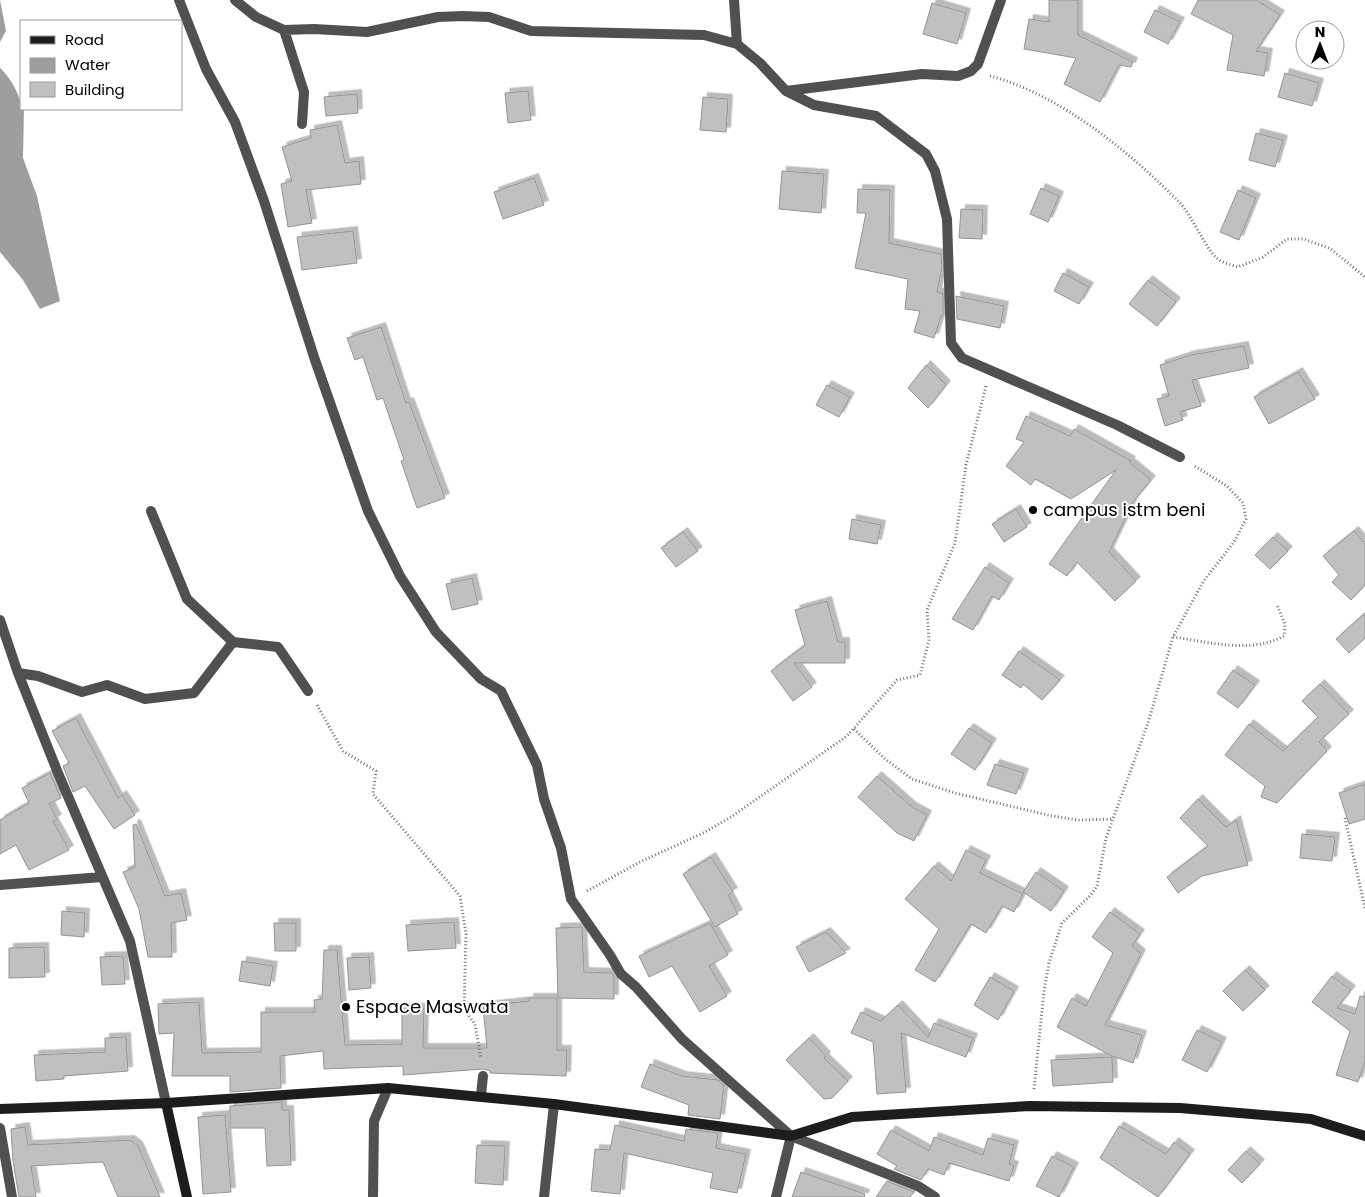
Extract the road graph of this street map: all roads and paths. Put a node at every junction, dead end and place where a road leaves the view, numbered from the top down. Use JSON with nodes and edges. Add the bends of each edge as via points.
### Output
{"nodes":[{"id":1,"x":179,"y":0,"type":"edge"},
{"id":2,"x":235,"y":0,"type":"edge"},
{"id":3,"x":734,"y":0,"type":"edge"},
{"id":4,"x":1001,"y":0,"type":"edge"},
{"id":5,"x":284,"y":30,"type":"junction"},
{"id":6,"x":737,"y":44,"type":"junction"},
{"id":7,"x":970,"y":71,"type":"junction"},
{"id":8,"x":786,"y":90,"type":"junction"},
{"id":9,"x":302,"y":124,"type":"dead end"},
{"id":10,"x":1365,"y":277,"type":"edge"},
{"id":11,"x":990,"y":372,"type":"junction"},
{"id":12,"x":1180,"y":457,"type":"joint"},
{"id":13,"x":151,"y":511,"type":"dead end"},
{"id":14,"x":1277,"y":605,"type":"dead end"},
{"id":15,"x":0,"y":620,"type":"edge"},
{"id":16,"x":1173,"y":636,"type":"junction"},
{"id":17,"x":233,"y":642,"type":"junction"},
{"id":18,"x":18,"y":673,"type":"junction"},
{"id":19,"x":308,"y":691,"type":"joint"},
{"id":20,"x":854,"y":728,"type":"junction"},
{"id":21,"x":1345,"y":818,"type":"dead end"},
{"id":22,"x":1112,"y":819,"type":"junction"},
{"id":23,"x":102,"y":877,"type":"junction"},
{"id":24,"x":0,"y":885,"type":"edge"},
{"id":25,"x":571,"y":899,"type":"junction"},
{"id":26,"x":1365,"y":908,"type":"edge"},
{"id":27,"x":484,"y":1076,"type":"joint"},
{"id":28,"x":388,"y":1088,"type":"junction"},
{"id":29,"x":481,"y":1096,"type":"junction"},
{"id":30,"x":166,"y":1103,"type":"junction"},
{"id":31,"x":554,"y":1104,"type":"junction"},
{"id":32,"x":1030,"y":1106,"type":"junction"},
{"id":33,"x":0,"y":1109,"type":"edge"},
{"id":34,"x":0,"y":1128,"type":"edge"},
{"id":35,"x":791,"y":1136,"type":"junction"},
{"id":36,"x":1365,"y":1136,"type":"edge"},
{"id":37,"x":12,"y":1197,"type":"edge"},
{"id":38,"x":187,"y":1197,"type":"edge"},
{"id":39,"x":372,"y":1197,"type":"edge"},
{"id":40,"x":544,"y":1197,"type":"edge"},
{"id":41,"x":776,"y":1197,"type":"edge"},
{"id":42,"x":935,"y":1197,"type":"edge"}],
"edges":[{"from":1,"to":25,"type":"street","via":[[206,69],[235,122],[261,192],[368,511],[400,576],[436,632],[481,679],[501,691],[537,766],[544,800],[561,848]]},
{"from":2,"to":5,"type":"street","via":[[256,17]]},
{"from":3,"to":6,"type":"street"},
{"from":4,"to":7,"type":"street","via":[[978,64]]},
{"from":5,"to":6,"type":"street","via":[[368,32],[438,17],[464,16],[489,17],[531,31],[704,35]]},
{"from":5,"to":9,"type":"street","via":[[304,92]]},
{"from":6,"to":8,"type":"street"},
{"from":7,"to":8,"type":"street","via":[[958,76],[922,74]]},
{"from":7,"to":10,"type":"path","via":[[1007,81],[1051,101],[1126,152],[1180,204],[1217,258],[1238,267],[1263,257],[1287,238],[1304,238],[1331,249]]},
{"from":8,"to":11,"type":"street","via":[[814,106],[876,116],[926,154],[935,170],[947,220],[950,343],[962,358]]},
{"from":11,"to":12,"type":"street","via":[[1117,425]]},
{"from":11,"to":20,"type":"path","via":[[966,465],[955,543],[927,610],[929,640],[920,675],[897,680]]},
{"from":12,"to":16,"type":"path","via":[[1227,486],[1243,503],[1246,519],[1234,542],[1203,582]]},
{"from":13,"to":17,"type":"street","via":[[187,599]]},
{"from":14,"to":16,"type":"path","via":[[1285,624],[1284,636],[1271,643],[1243,646]]},
{"from":15,"to":18,"type":"street"},
{"from":16,"to":22,"type":"path","via":[[1148,723]]},
{"from":17,"to":18,"type":"street","via":[[194,693],[145,699],[107,685],[82,692],[38,676]]},
{"from":17,"to":19,"type":"street","via":[[278,647]]},
{"from":18,"to":23,"type":"street"},
{"from":19,"to":27,"type":"path","via":[[343,751],[376,771],[373,794],[460,896],[466,934],[464,1010],[475,1024]]},
{"from":20,"to":22,"type":"path","via":[[885,759],[912,779],[955,793],[1052,816],[1079,820]]},
{"from":20,"to":25,"type":"path","via":[[833,746],[703,834],[640,862]]},
{"from":21,"to":26,"type":"path"},
{"from":22,"to":32,"type":"path","via":[[1097,886],[1062,923],[1049,963],[1036,1048],[1037,1074]]},
{"from":23,"to":24,"type":"street"},
{"from":23,"to":30,"type":"street","via":[[130,941]]},
{"from":25,"to":35,"type":"street","via":[[621,974],[676,1034]]},
{"from":27,"to":29,"type":"street"},
{"from":28,"to":29,"type":"street"},
{"from":28,"to":30,"type":"street"},
{"from":28,"to":39,"type":"street","via":[[374,1121]]},
{"from":29,"to":31,"type":"street"},
{"from":30,"to":33,"type":"street"},
{"from":30,"to":38,"type":"street"},
{"from":31,"to":35,"type":"street"},
{"from":31,"to":40,"type":"street"},
{"from":32,"to":35,"type":"street","via":[[852,1118]]},
{"from":32,"to":36,"type":"street","via":[[1180,1108],[1311,1119]]},
{"from":34,"to":37,"type":"street"},
{"from":35,"to":41,"type":"street"},
{"from":35,"to":42,"type":"street","via":[[918,1186]]}]}
